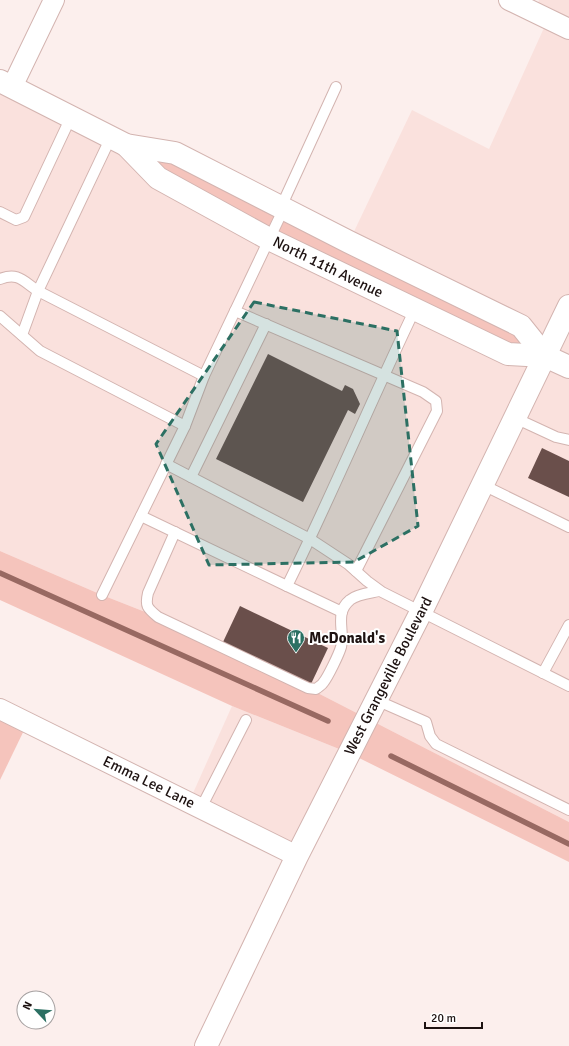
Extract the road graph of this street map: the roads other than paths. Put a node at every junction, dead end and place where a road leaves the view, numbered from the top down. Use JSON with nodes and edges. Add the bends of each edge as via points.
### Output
{"nodes":[{"id":1,"x":54,"y":0,"type":"edge"},
{"id":2,"x":509,"y":0,"type":"edge"},
{"id":3,"x":569,"y":29,"type":"edge"},
{"id":4,"x":6,"y":84,"type":"edge"},
{"id":5,"x":336,"y":87,"type":"dead end"},
{"id":6,"x":71,"y":117,"type":"junction"},
{"id":7,"x":118,"y":141,"type":"junction"},
{"id":8,"x":282,"y":208,"type":"junction"},
{"id":9,"x":0,"y":212,"type":"edge"},
{"id":10,"x":269,"y":239,"type":"junction"},
{"id":11,"x":0,"y":279,"type":"edge"},
{"id":12,"x":38,"y":291,"type":"junction"},
{"id":13,"x":569,"y":306,"type":"edge"},
{"id":14,"x":415,"y":309,"type":"junction"},
{"id":15,"x":235,"y":310,"type":"junction"},
{"id":16,"x":0,"y":316,"type":"edge"},
{"id":17,"x":266,"y":324,"type":"junction"},
{"id":18,"x":22,"y":335,"type":"junction"},
{"id":19,"x":545,"y":356,"type":"junction"},
{"id":20,"x":569,"y":367,"type":"edge"},
{"id":21,"x":204,"y":376,"type":"junction"},
{"id":22,"x":383,"y":376,"type":"junction"},
{"id":23,"x":516,"y":418,"type":"junction"},
{"id":24,"x":185,"y":426,"type":"junction"},
{"id":25,"x":569,"y":440,"type":"edge"},
{"id":26,"x":166,"y":464,"type":"junction"},
{"id":27,"x":191,"y":477,"type":"junction"},
{"id":28,"x":483,"y":485,"type":"junction"},
{"id":29,"x":141,"y":516,"type":"junction"},
{"id":30,"x":569,"y":527,"type":"edge"},
{"id":31,"x":175,"y":532,"type":"junction"},
{"id":32,"x":310,"y":538,"type":"junction"},
{"id":33,"x":356,"y":571,"type":"junction"},
{"id":34,"x":287,"y":586,"type":"junction"},
{"id":35,"x":379,"y":591,"type":"junction"},
{"id":36,"x":102,"y":595,"type":"dead end"},
{"id":37,"x":342,"y":612,"type":"junction"},
{"id":38,"x":420,"y":612,"type":"junction"},
{"id":39,"x":569,"y":625,"type":"edge"},
{"id":40,"x":543,"y":673,"type":"junction"},
{"id":41,"x":569,"y":686,"type":"edge"},
{"id":42,"x":376,"y":700,"type":"junction"},
{"id":43,"x":0,"y":709,"type":"edge"},
{"id":44,"x":246,"y":720,"type":"dead end"},
{"id":45,"x":201,"y":808,"type":"junction"},
{"id":46,"x":569,"y":810,"type":"edge"},
{"id":47,"x":297,"y":856,"type":"junction"},
{"id":48,"x":206,"y":1046,"type":"edge"}],
"edges":[{"from":1,"to":4,"type":"street"},
{"from":2,"to":3,"type":"street"},
{"from":4,"to":6,"type":"main road","name":"North 11th Avenue"},
{"from":5,"to":8,"type":"lane"},
{"from":6,"to":7,"type":"main road","name":"North 11th Avenue"},
{"from":6,"to":9,"type":"lane","via":[[24,217],[16,220]]},
{"from":7,"to":8,"type":"main road","name":"North 11th Avenue","via":[[175,153]]},
{"from":7,"to":10,"type":"main road","name":"North 11th Avenue","via":[[158,178]]},
{"from":7,"to":12,"type":"lane"},
{"from":8,"to":10,"type":"lane"},
{"from":8,"to":19,"type":"main road","name":"North 11th Avenue","via":[[521,326]]},
{"from":10,"to":14,"type":"main road","name":"North 11th Avenue"},
{"from":10,"to":15,"type":"lane"},
{"from":11,"to":12,"type":"lane","via":[[17,276]]},
{"from":12,"to":18,"type":"lane"},
{"from":12,"to":21,"type":"lane"},
{"from":13,"to":19,"type":"main road","name":"West Grangeville Boulevard"},
{"from":14,"to":19,"type":"main road","name":"North 11th Avenue","via":[[508,354]]},
{"from":14,"to":22,"type":"lane"},
{"from":15,"to":17,"type":"lane"},
{"from":15,"to":21,"type":"lane"},
{"from":16,"to":18,"type":"lane"},
{"from":17,"to":22,"type":"lane"},
{"from":17,"to":27,"type":"lane"},
{"from":18,"to":24,"type":"lane","via":[[40,351]]},
{"from":19,"to":20,"type":"main road","name":"North 11th Avenue"},
{"from":19,"to":23,"type":"main road","name":"West Grangeville Boulevard"},
{"from":21,"to":24,"type":"lane"},
{"from":22,"to":32,"type":"lane"},
{"from":22,"to":33,"type":"lane","via":[[423,392],[436,401],[437,411]]},
{"from":23,"to":25,"type":"lane","via":[[556,437]]},
{"from":23,"to":28,"type":"main road","name":"West Grangeville Boulevard"},
{"from":24,"to":26,"type":"lane"},
{"from":26,"to":27,"type":"lane"},
{"from":26,"to":29,"type":"lane"},
{"from":27,"to":32,"type":"lane"},
{"from":28,"to":30,"type":"lane"},
{"from":28,"to":38,"type":"main road","name":"West Grangeville Boulevard"},
{"from":29,"to":31,"type":"lane"},
{"from":29,"to":36,"type":"lane"},
{"from":31,"to":34,"type":"lane"},
{"from":31,"to":37,"type":"lane","via":[[148,593],[146,603],[149,610],[158,617],[308,688],[316,689],[323,683],[341,647]]},
{"from":32,"to":33,"type":"lane"},
{"from":32,"to":34,"type":"lane"},
{"from":33,"to":35,"type":"lane"},
{"from":34,"to":37,"type":"lane"},
{"from":35,"to":37,"type":"lane","via":[[352,598]]},
{"from":35,"to":38,"type":"lane"},
{"from":38,"to":40,"type":"lane"},
{"from":38,"to":42,"type":"main road","name":"West Grangeville Boulevard"},
{"from":39,"to":40,"type":"lane"},
{"from":40,"to":41,"type":"lane"},
{"from":42,"to":46,"type":"lane","via":[[426,722],[430,736],[436,744]]},
{"from":42,"to":47,"type":"main road","name":"West Grangeville Boulevard"},
{"from":43,"to":45,"type":"street","name":"Emma Lee Lane"},
{"from":44,"to":45,"type":"lane"},
{"from":45,"to":47,"type":"street","name":"Emma Lee Lane"},
{"from":47,"to":48,"type":"main road","name":"West Grangeville Boulevard"}]}
